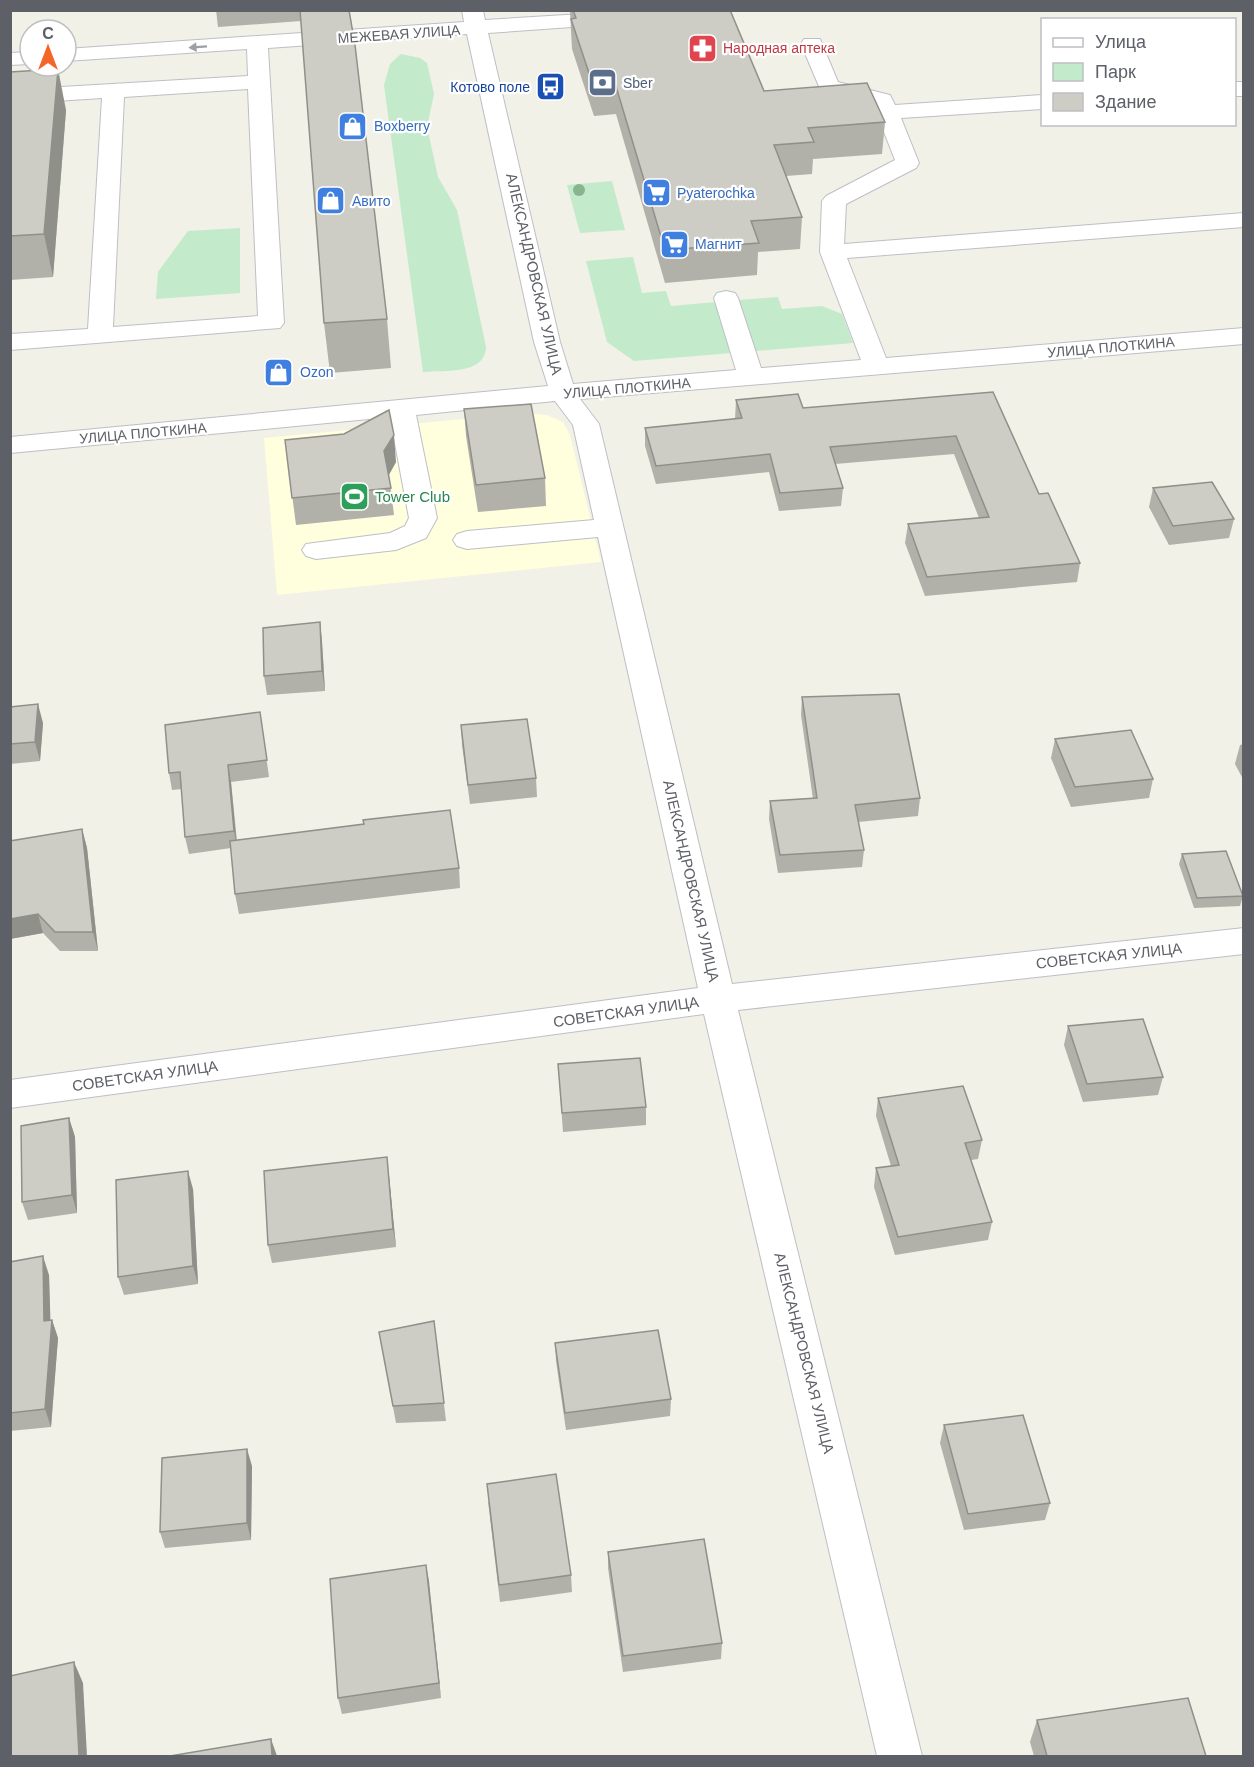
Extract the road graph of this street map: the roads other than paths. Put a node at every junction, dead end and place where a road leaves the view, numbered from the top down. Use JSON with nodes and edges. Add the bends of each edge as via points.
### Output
{"nodes":[{"id":1,"x":636,"y":17,"type":"edge"},
{"id":2,"x":474,"y":20,"type":"edge"},
{"id":3,"x":256,"y":43,"type":"junction"},
{"id":4,"x":812,"y":44,"type":"dead end"},
{"id":5,"x":78,"y":54,"type":"edge"},
{"id":6,"x":258,"y":82,"type":"junction"},
{"id":7,"x":113,"y":91,"type":"junction"},
{"id":8,"x":10,"y":97,"type":"edge"},
{"id":9,"x":1041,"y":102,"type":"edge"},
{"id":10,"x":887,"y":112,"type":"junction"},
{"id":11,"x":1244,"y":220,"type":"edge"},
{"id":12,"x":832,"y":252,"type":"junction"},
{"id":13,"x":726,"y":298,"type":"dead end"},
{"id":14,"x":100,"y":336,"type":"junction"},
{"id":15,"x":1244,"y":336,"type":"edge"},
{"id":16,"x":10,"y":342,"type":"edge"},
{"id":17,"x":877,"y":367,"type":"junction"},
{"id":18,"x":751,"y":377,"type":"junction"},
{"id":19,"x":563,"y":394,"type":"junction"},
{"id":20,"x":402,"y":409,"type":"junction"},
{"id":21,"x":10,"y":445,"type":"edge"},
{"id":22,"x":610,"y":526,"type":"junction"},
{"id":23,"x":467,"y":540,"type":"dead end"},
{"id":24,"x":316,"y":550,"type":"dead end"},
{"id":25,"x":1244,"y":941,"type":"edge"},
{"id":26,"x":718,"y":999,"type":"junction"},
{"id":27,"x":10,"y":1094,"type":"edge"},
{"id":28,"x":900,"y":1756,"type":"edge"}],
"edges":[{"from":1,"to":2,"type":"street","name":"МЕЖЕВАЯ УЛИЦА"},
{"from":2,"to":3,"type":"street","name":"МЕЖЕВАЯ УЛИЦА"},
{"from":2,"to":19,"type":"street","name":"АЛЕКСАНДРОВСКАЯ УЛИЦА"},
{"from":3,"to":5,"type":"street","name":"МЕЖЕВАЯ УЛИЦА","one_way":true},
{"from":3,"to":6,"type":"street"},
{"from":4,"to":10,"type":"street","via":[[829,86],[882,100]]},
{"from":6,"to":7,"type":"street"},
{"from":6,"to":14,"type":"street","via":[[271,323]]},
{"from":7,"to":8,"type":"street"},
{"from":7,"to":14,"type":"street"},
{"from":9,"to":10,"type":"street"},
{"from":10,"to":12,"type":"street","via":[[908,163],[834,201]]},
{"from":11,"to":12,"type":"street"},
{"from":12,"to":17,"type":"street"},
{"from":13,"to":18,"type":"street"},
{"from":14,"to":16,"type":"street"},
{"from":15,"to":17,"type":"street","name":"УЛИЦА ПЛОТКИНА"},
{"from":17,"to":18,"type":"street","name":"УЛИЦА ПЛОТКИНА"},
{"from":18,"to":19,"type":"street","name":"УЛИЦА ПЛОТКИНА"},
{"from":19,"to":20,"type":"street","name":"УЛИЦА ПЛОТКИНА"},
{"from":19,"to":22,"type":"street","name":"АЛЕКСАНДРОВСКАЯ УЛИЦА","via":[[586,424]]},
{"from":20,"to":21,"type":"street","name":"УЛИЦА ПЛОТКИНА"},
{"from":20,"to":24,"type":"street","via":[[423,518],[416,532],[396,541]]},
{"from":22,"to":23,"type":"street"},
{"from":22,"to":26,"type":"street","name":"АЛЕКСАНДРОВСКАЯ УЛИЦА"},
{"from":25,"to":26,"type":"street","name":"СОВЕТСКАЯ УЛИЦА"},
{"from":26,"to":27,"type":"street","name":"СОВЕТСКАЯ УЛИЦА"},
{"from":26,"to":28,"type":"street","name":"АЛЕКСАНДРОВСКАЯ УЛИЦА"}]}
